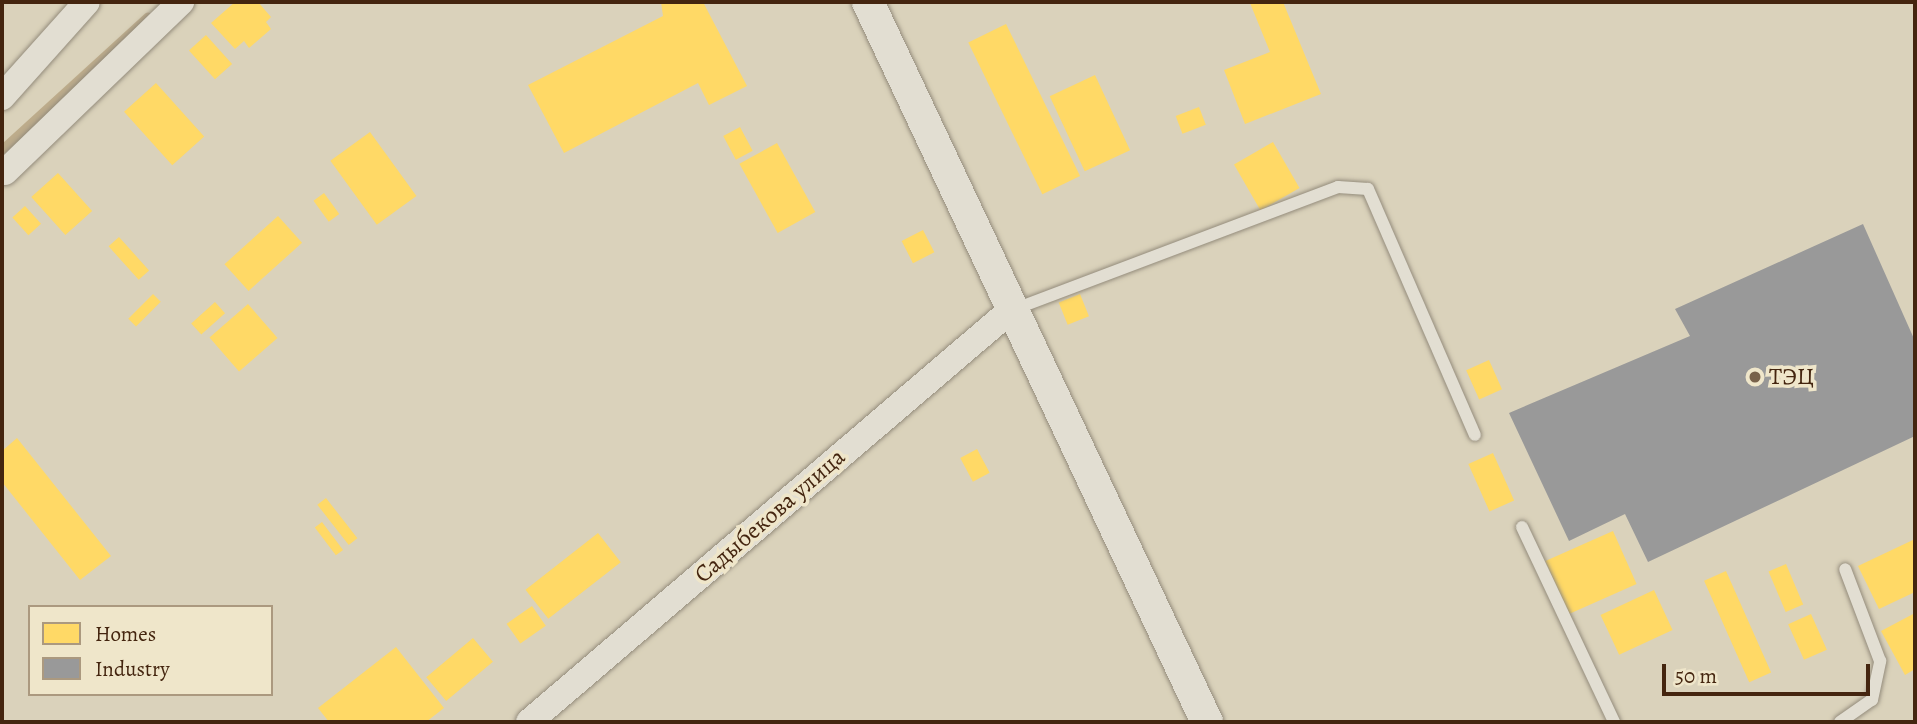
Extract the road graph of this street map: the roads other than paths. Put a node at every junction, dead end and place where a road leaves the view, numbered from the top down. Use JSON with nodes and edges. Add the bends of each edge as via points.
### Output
{"nodes":[{"id":1,"x":87,"y":2,"type":"edge"},
{"id":2,"x":181,"y":2,"type":"edge"},
{"id":3,"x":868,"y":2,"type":"edge"},
{"id":4,"x":2,"y":97,"type":"edge"},
{"id":5,"x":5,"y":172,"type":"dead end"},
{"id":6,"x":1011,"y":310,"type":"junction"},
{"id":7,"x":1475,"y":435,"type":"dead end"},
{"id":8,"x":1522,"y":527,"type":"dead end"},
{"id":9,"x":1844,"y":569,"type":"dead end"},
{"id":10,"x":529,"y":722,"type":"edge"},
{"id":11,"x":1207,"y":722,"type":"edge"},
{"id":12,"x":1614,"y":722,"type":"edge"},
{"id":13,"x":1840,"y":722,"type":"edge"}],
"edges":[{"from":1,"to":4,"type":"street"},
{"from":2,"to":5,"type":"street"},
{"from":3,"to":6,"type":"street"},
{"from":6,"to":7,"type":"lane","via":[[1338,187],[1368,189]]},
{"from":6,"to":10,"type":"street","name":"Садыбекова улица"},
{"from":6,"to":11,"type":"street"},
{"from":8,"to":12,"type":"lane"},
{"from":9,"to":13,"type":"lane","via":[[1880,661],[1872,701]]}]}
